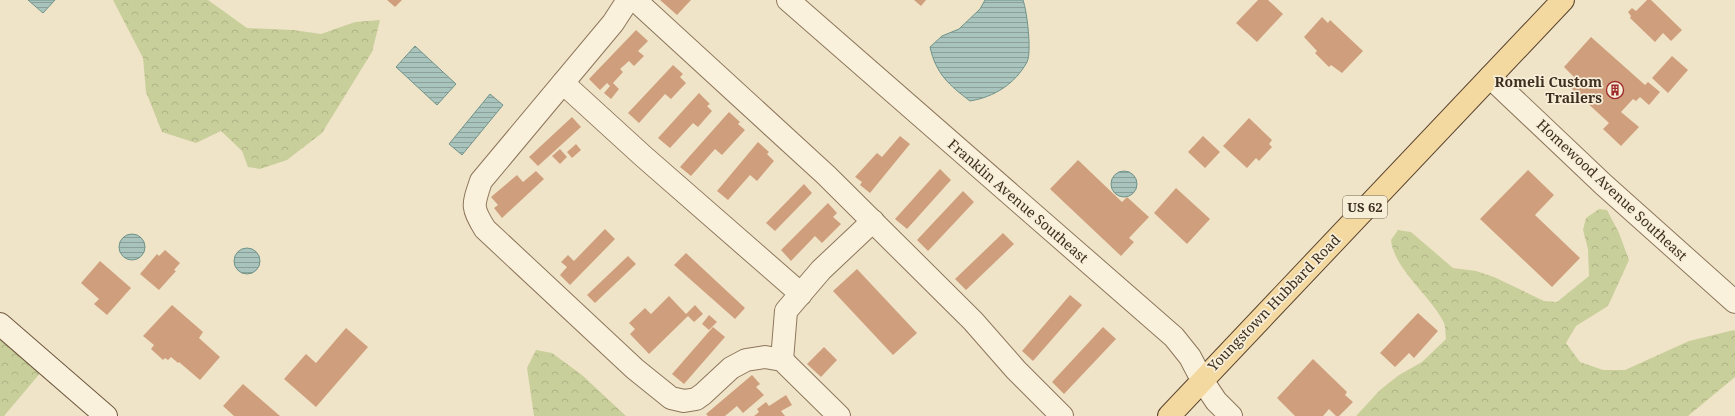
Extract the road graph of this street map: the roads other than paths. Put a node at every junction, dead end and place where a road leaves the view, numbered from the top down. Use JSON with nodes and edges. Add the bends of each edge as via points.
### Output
{"nodes":[{"id":1,"x":628,"y":0,"type":"edge"},
{"id":2,"x":635,"y":0,"type":"edge"},
{"id":3,"x":788,"y":0,"type":"edge"},
{"id":4,"x":1563,"y":0,"type":"edge"},
{"id":5,"x":1490,"y":77,"type":"junction"},
{"id":6,"x":563,"y":83,"type":"junction"},
{"id":7,"x":873,"y":221,"type":"junction"},
{"id":8,"x":801,"y":294,"type":"junction"},
{"id":9,"x":1735,"y":302,"type":"edge"},
{"id":10,"x":0,"y":324,"type":"edge"},
{"id":11,"x":782,"y":360,"type":"junction"},
{"id":12,"x":1202,"y":380,"type":"junction"},
{"id":13,"x":1059,"y":415,"type":"edge"},
{"id":14,"x":106,"y":416,"type":"edge"},
{"id":15,"x":839,"y":416,"type":"edge"},
{"id":16,"x":1169,"y":416,"type":"edge"},
{"id":17,"x":1231,"y":416,"type":"edge"}],
"edges":[{"from":1,"to":6,"type":"street"},
{"from":2,"to":7,"type":"street"},
{"from":3,"to":12,"type":"street","name":"Franklin Avenue Southeast","via":[[1174,337],[1190,357]]},
{"from":4,"to":5,"type":"main road","name":"Youngstown Hubbard Road","number":"US 62"},
{"from":5,"to":9,"type":"street","name":"Homewood Avenue Southeast","via":[[1604,185]]},
{"from":5,"to":12,"type":"main road","name":"Youngstown Hubbard Road","number":"US 62"},
{"from":6,"to":8,"type":"street"},
{"from":6,"to":11,"type":"street","via":[[481,180],[474,201],[474,210],[486,229],[635,369],[671,398],[684,401],[696,399],[731,368],[746,360],[765,357]]},
{"from":7,"to":8,"type":"street","via":[[821,270]]},
{"from":7,"to":13,"type":"street","via":[[973,320]]},
{"from":8,"to":11,"type":"street","via":[[786,311]]},
{"from":10,"to":14,"type":"street"},
{"from":11,"to":15,"type":"street"},
{"from":12,"to":16,"type":"main road","name":"Youngstown Hubbard Road","number":"US 62"},
{"from":12,"to":17,"type":"street","name":"Franklin Avenue Southeast","via":[[1216,401]]}]}
